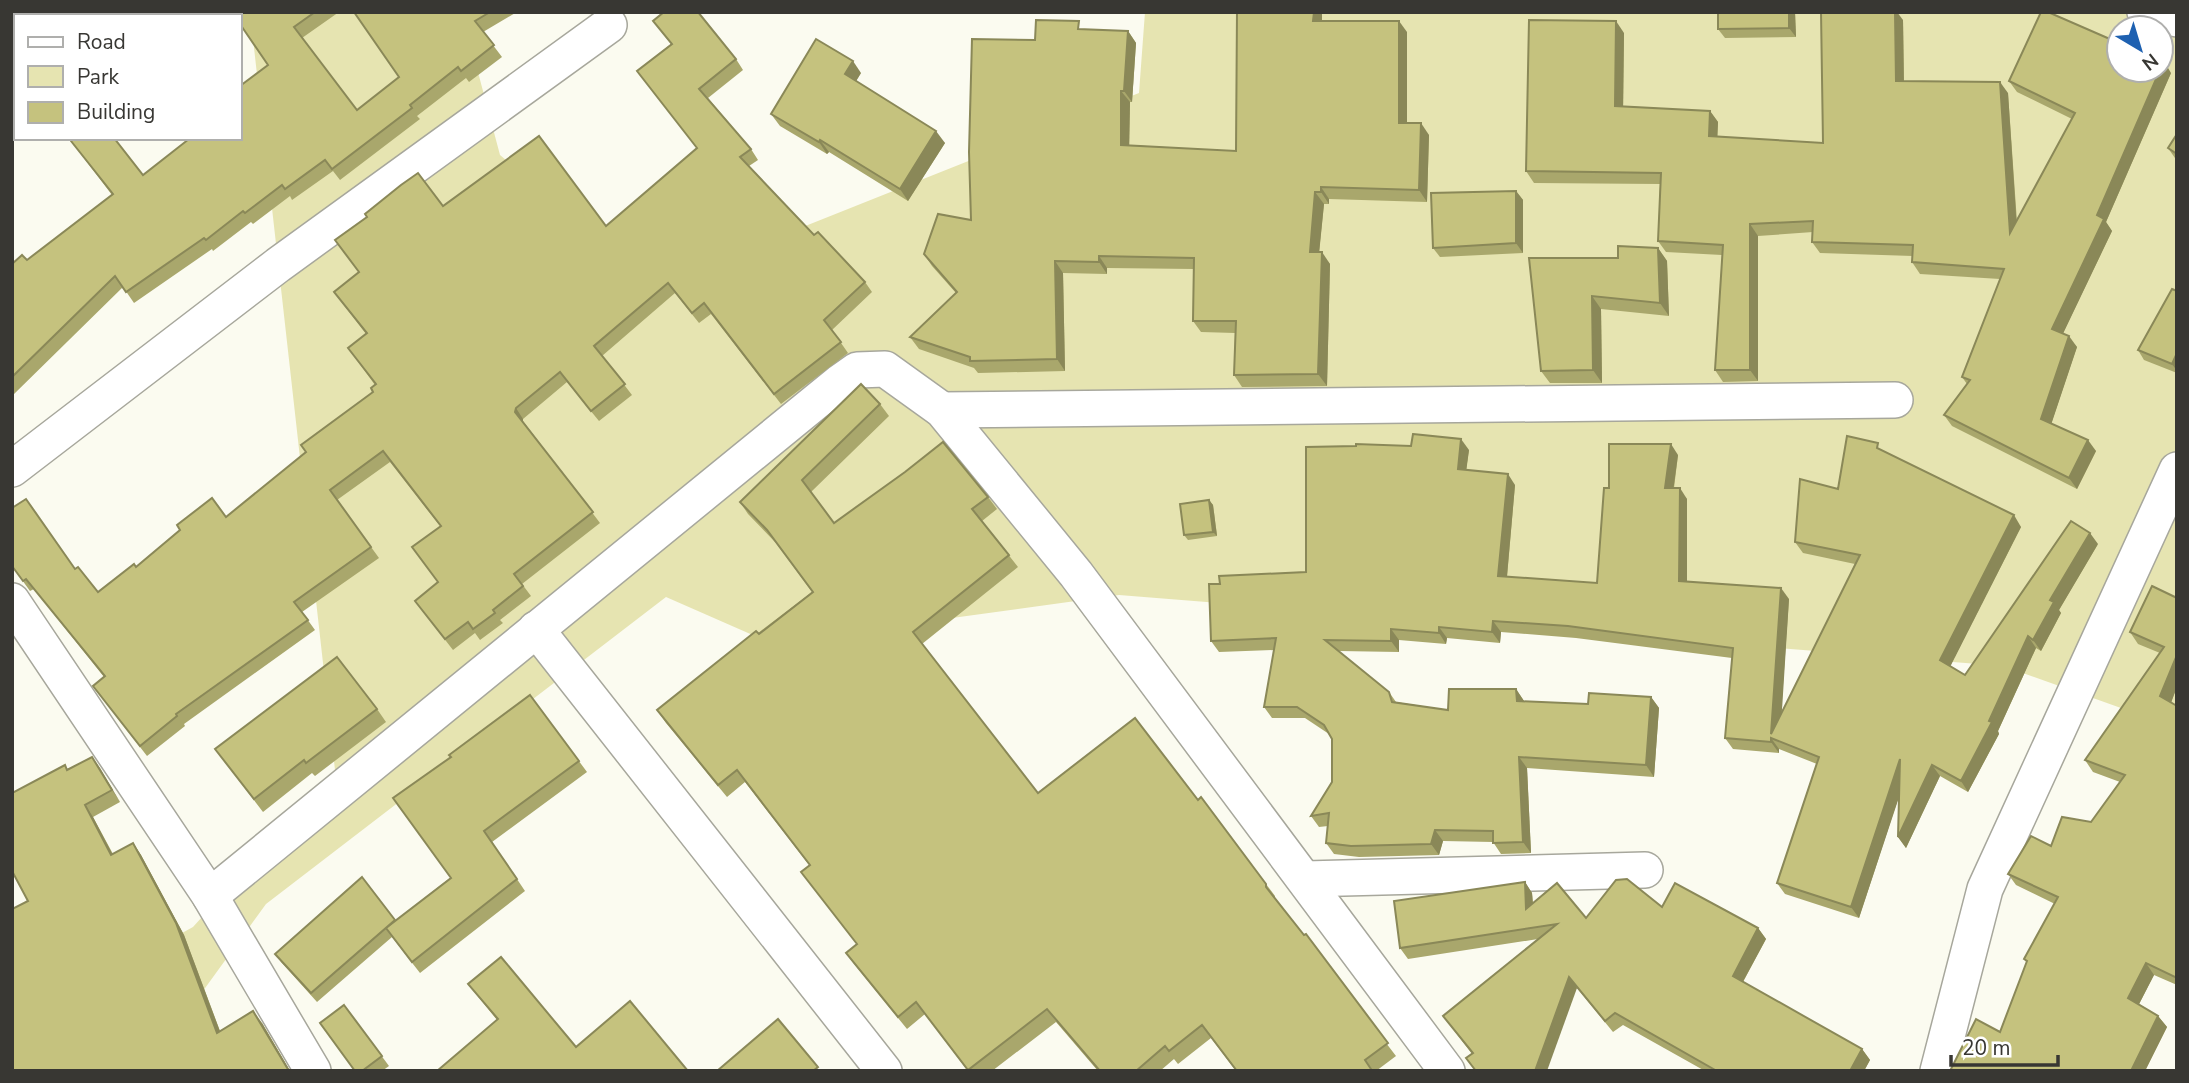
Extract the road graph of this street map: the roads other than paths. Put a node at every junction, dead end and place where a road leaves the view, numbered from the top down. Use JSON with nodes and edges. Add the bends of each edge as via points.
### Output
{"nodes":[{"id":1,"x":2146,"y":12,"type":"edge"},
{"id":2,"x":2177,"y":19,"type":"edge"},
{"id":3,"x":609,"y":25,"type":"dead end"},
{"id":4,"x":1895,"y":400,"type":"dead end"},
{"id":5,"x":942,"y":410,"type":"junction"},
{"id":6,"x":12,"y":469,"type":"edge"},
{"id":7,"x":2176,"y":473,"type":"edge"},
{"id":8,"x":12,"y":601,"type":"edge"},
{"id":9,"x":536,"y":629,"type":"junction"},
{"id":10,"x":1645,"y":870,"type":"dead end"},
{"id":11,"x":1305,"y":879,"type":"junction"},
{"id":12,"x":210,"y":896,"type":"junction"},
{"id":13,"x":313,"y":1071,"type":"edge"},
{"id":14,"x":884,"y":1071,"type":"edge"},
{"id":15,"x":1447,"y":1071,"type":"edge"},
{"id":16,"x":1938,"y":1071,"type":"edge"}],
"edges":[{"from":1,"to":2,"type":"street"},
{"from":3,"to":6,"type":"street","via":[[278,265]]},
{"from":4,"to":5,"type":"street"},
{"from":5,"to":9,"type":"street","via":[[886,369],[858,370]]},
{"from":5,"to":11,"type":"street","via":[[1076,574]]},
{"from":7,"to":16,"type":"street","via":[[1985,889]]},
{"from":8,"to":12,"type":"street"},
{"from":9,"to":12,"type":"street"},
{"from":9,"to":14,"type":"street"},
{"from":10,"to":11,"type":"street"},
{"from":11,"to":15,"type":"street"},
{"from":12,"to":13,"type":"street"}]}
